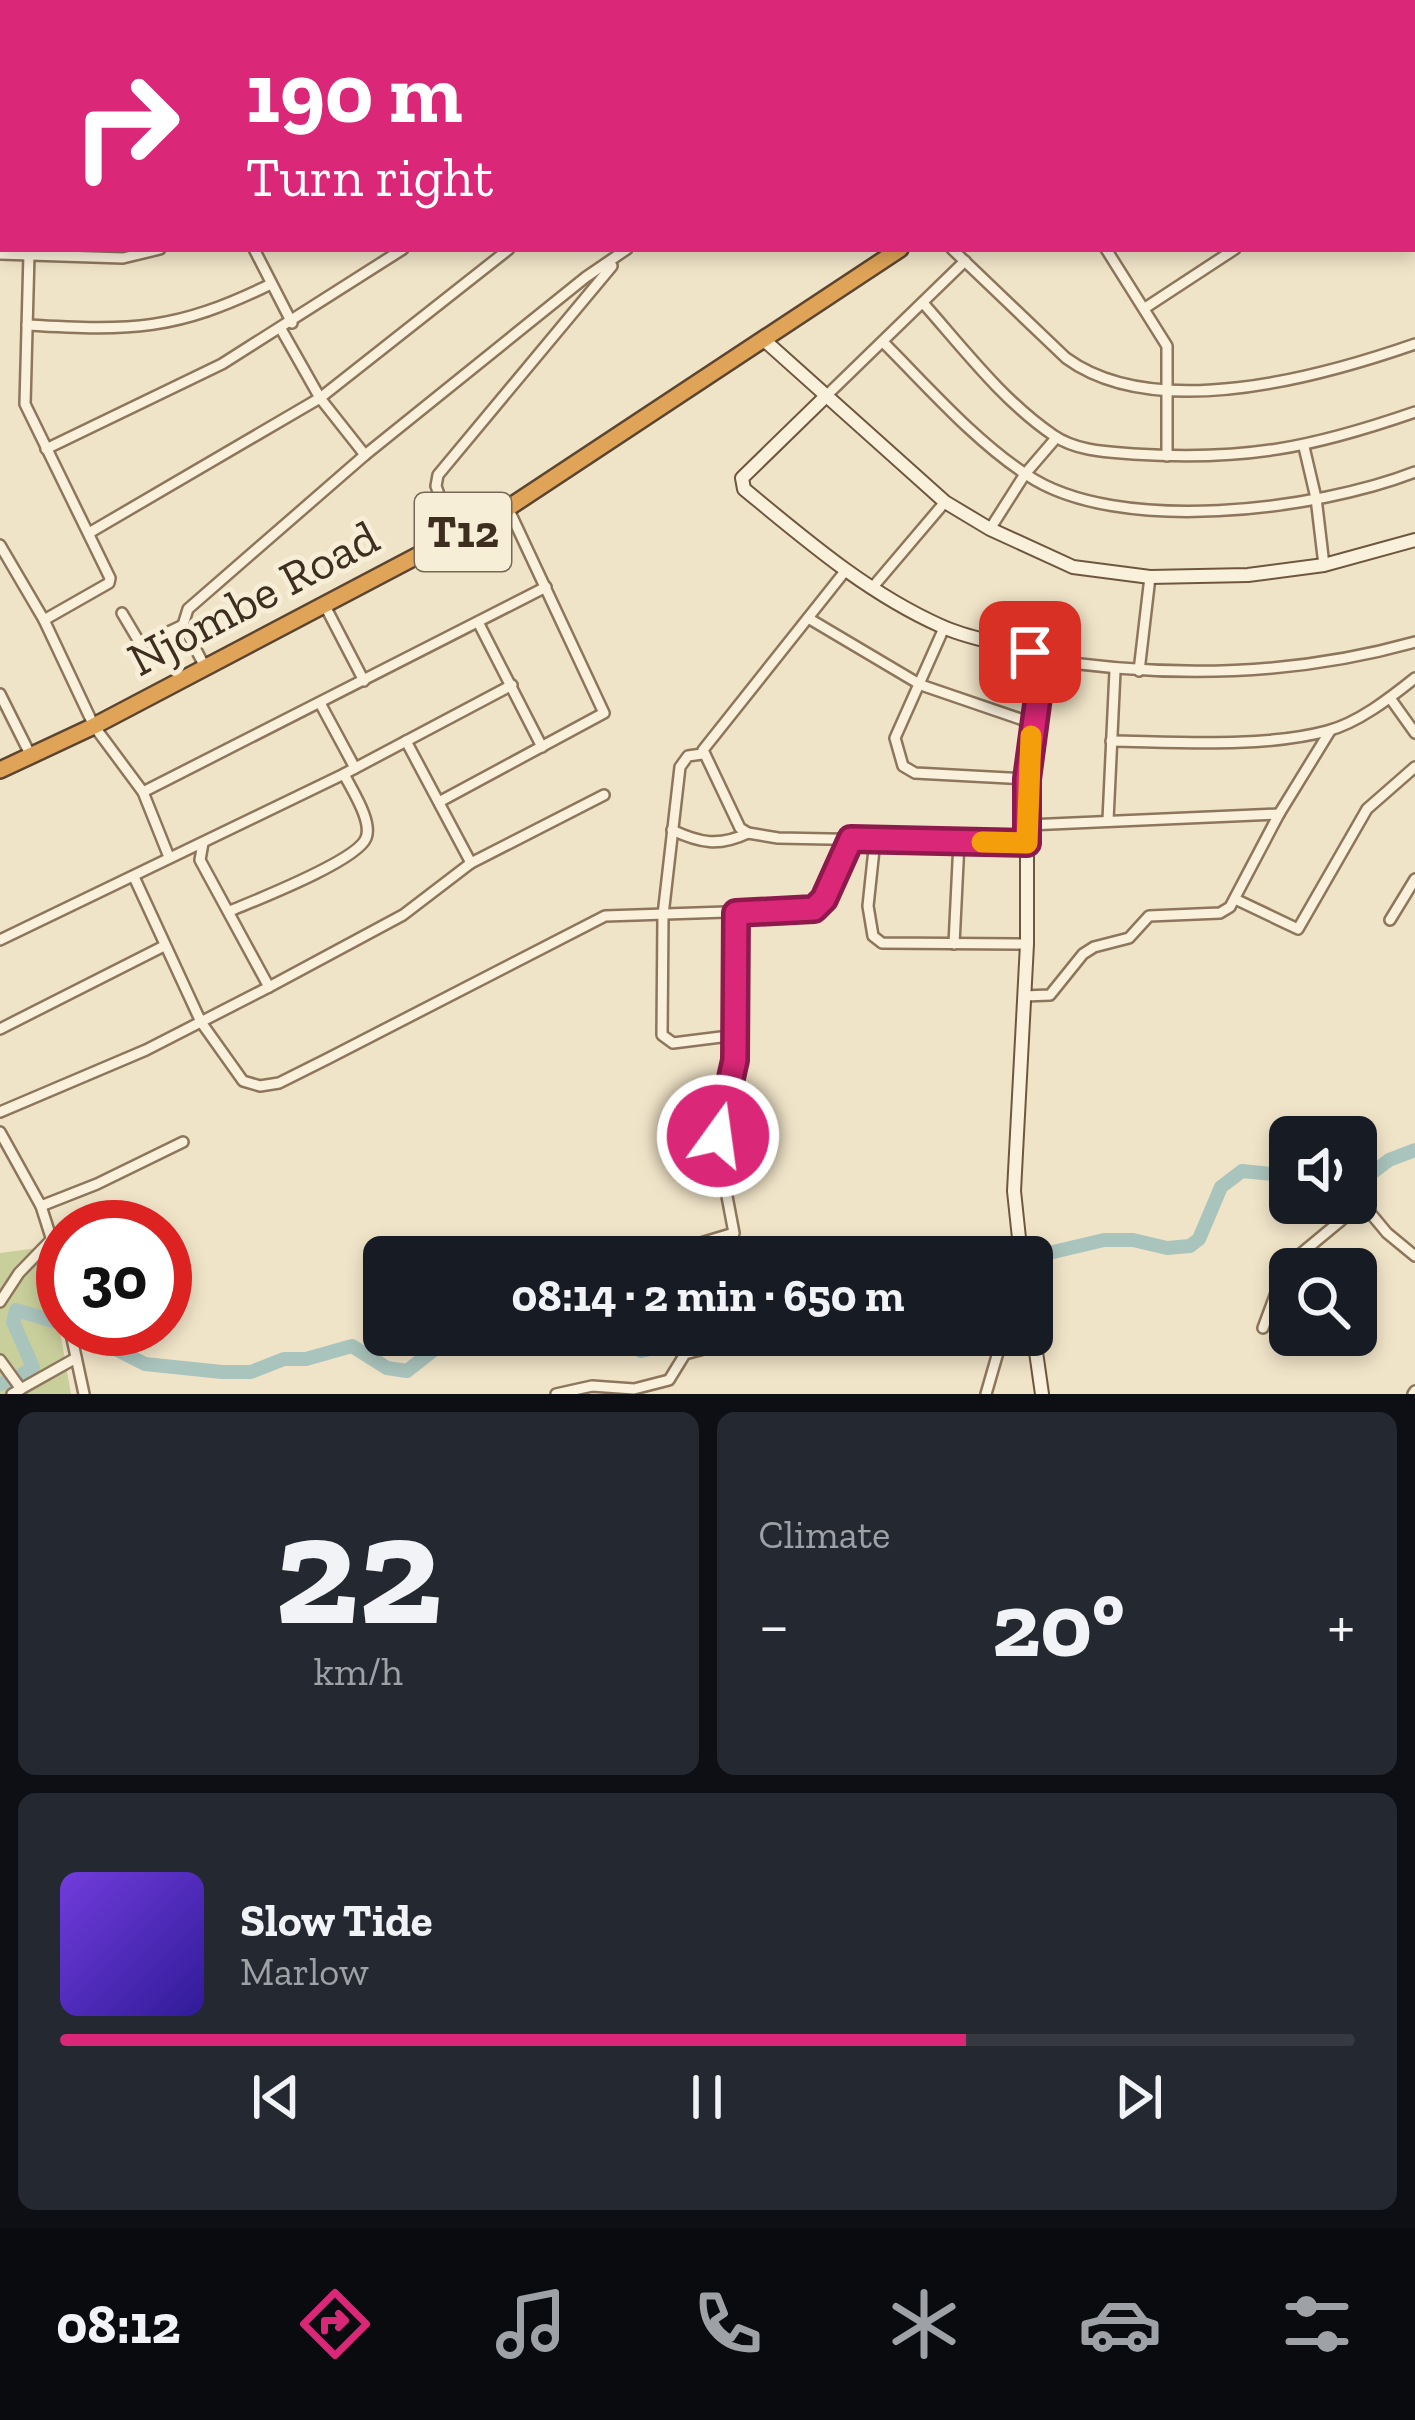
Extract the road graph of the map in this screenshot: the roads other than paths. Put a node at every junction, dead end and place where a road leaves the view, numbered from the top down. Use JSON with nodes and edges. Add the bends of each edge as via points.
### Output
{"nodes":[{"id":1,"x":149,"y":252,"type":"edge"},
{"id":2,"x":255,"y":252,"type":"edge"},
{"id":3,"x":398,"y":252,"type":"edge"},
{"id":4,"x":505,"y":252,"type":"edge"},
{"id":5,"x":624,"y":252,"type":"edge"},
{"id":6,"x":895,"y":252,"type":"edge"},
{"id":7,"x":955,"y":252,"type":"edge"},
{"id":8,"x":1108,"y":252,"type":"edge"},
{"id":9,"x":1230,"y":252,"type":"edge"},
{"id":10,"x":0,"y":254,"type":"edge"},
{"id":11,"x":28,"y":254,"type":"junction"},
{"id":12,"x":965,"y":261,"type":"junction"},
{"id":13,"x":271,"y":284,"type":"junction"},
{"id":14,"x":923,"y":303,"type":"junction"},
{"id":15,"x":1145,"y":308,"type":"junction"},
{"id":16,"x":292,"y":322,"type":"junction"},
{"id":17,"x":27,"y":325,"type":"junction"},
{"id":18,"x":281,"y":329,"type":"junction"},
{"id":19,"x":763,"y":339,"type":"junction"},
{"id":20,"x":884,"y":343,"type":"junction"},
{"id":21,"x":1415,"y":344,"type":"edge"},
{"id":22,"x":1166,"y":391,"type":"junction"},
{"id":23,"x":320,"y":398,"type":"junction"},
{"id":24,"x":824,"y":398,"type":"junction"},
{"id":25,"x":1415,"y":412,"type":"edge"},
{"id":26,"x":1056,"y":437,"type":"junction"},
{"id":27,"x":1304,"y":448,"type":"junction"},
{"id":28,"x":46,"y":449,"type":"junction"},
{"id":29,"x":365,"y":455,"type":"junction"},
{"id":30,"x":1167,"y":456,"type":"junction"},
{"id":31,"x":1415,"y":472,"type":"edge"},
{"id":32,"x":1025,"y":474,"type":"junction"},
{"id":33,"x":1316,"y":498,"type":"junction"},
{"id":34,"x":945,"y":502,"type":"junction"},
{"id":35,"x":508,"y":508,"type":"junction"},
{"id":36,"x":990,"y":529,"type":"junction"},
{"id":37,"x":89,"y":532,"type":"junction"},
{"id":38,"x":454,"y":537,"type":"junction"},
{"id":39,"x":1415,"y":540,"type":"edge"},
{"id":40,"x":0,"y":545,"type":"edge"},
{"id":41,"x":1324,"y":565,"type":"junction"},
{"id":42,"x":846,"y":571,"type":"junction"},
{"id":43,"x":1150,"y":578,"type":"junction"},
{"id":44,"x":546,"y":587,"type":"junction"},
{"id":45,"x":872,"y":588,"type":"junction"},
{"id":46,"x":324,"y":604,"type":"junction"},
{"id":47,"x":122,"y":614,"type":"dead end"},
{"id":48,"x":808,"y":618,"type":"junction"},
{"id":49,"x":44,"y":620,"type":"junction"},
{"id":50,"x":478,"y":622,"type":"junction"},
{"id":51,"x":183,"y":625,"type":"junction"},
{"id":52,"x":944,"y":628,"type":"junction"},
{"id":53,"x":1415,"y":642,"type":"edge"},
{"id":54,"x":1038,"y":658,"type":"junction"},
{"id":55,"x":204,"y":665,"type":"junction"},
{"id":56,"x":1115,"y":670,"type":"junction"},
{"id":57,"x":1138,"y":671,"type":"junction"},
{"id":58,"x":1415,"y":678,"type":"edge"},
{"id":59,"x":364,"y":681,"type":"junction"},
{"id":60,"x":512,"y":685,"type":"junction"},
{"id":61,"x":921,"y":685,"type":"junction"},
{"id":62,"x":0,"y":694,"type":"edge"},
{"id":63,"x":1390,"y":698,"type":"junction"},
{"id":64,"x":320,"y":703,"type":"junction"},
{"id":65,"x":1032,"y":723,"type":"junction"},
{"id":66,"x":94,"y":726,"type":"junction"},
{"id":67,"x":1330,"y":731,"type":"junction"},
{"id":68,"x":1415,"y":733,"type":"edge"},
{"id":69,"x":406,"y":741,"type":"junction"},
{"id":70,"x":1111,"y":741,"type":"junction"},
{"id":71,"x":542,"y":746,"type":"junction"},
{"id":72,"x":30,"y":754,"type":"junction"},
{"id":73,"x":702,"y":754,"type":"junction"},
{"id":74,"x":1415,"y":767,"type":"edge"},
{"id":75,"x":356,"y":768,"type":"junction"},
{"id":76,"x":0,"y":770,"type":"edge"},
{"id":77,"x":344,"y":774,"type":"junction"},
{"id":78,"x":1027,"y":779,"type":"junction"},
{"id":79,"x":143,"y":792,"type":"junction"},
{"id":80,"x":604,"y":795,"type":"dead end"},
{"id":81,"x":440,"y":802,"type":"junction"},
{"id":82,"x":1280,"y":814,"type":"junction"},
{"id":83,"x":1108,"y":820,"type":"junction"},
{"id":84,"x":1028,"y":825,"type":"junction"},
{"id":85,"x":672,"y":830,"type":"junction"},
{"id":86,"x":748,"y":833,"type":"junction"},
{"id":87,"x":851,"y":839,"type":"junction"},
{"id":88,"x":875,"y":840,"type":"junction"},
{"id":89,"x":959,"y":842,"type":"junction"},
{"id":90,"x":202,"y":843,"type":"junction"},
{"id":91,"x":1027,"y":843,"type":"junction"},
{"id":92,"x":169,"y":857,"type":"junction"},
{"id":93,"x":471,"y":863,"type":"junction"},
{"id":94,"x":134,"y":877,"type":"junction"},
{"id":95,"x":1415,"y":879,"type":"edge"},
{"id":96,"x":1235,"y":899,"type":"junction"},
{"id":97,"x":230,"y":911,"type":"junction"},
{"id":98,"x":736,"y":913,"type":"junction"},
{"id":99,"x":663,"y":915,"type":"junction"},
{"id":100,"x":1390,"y":920,"type":"dead end"},
{"id":101,"x":0,"y":940,"type":"edge"},
{"id":102,"x":954,"y":944,"type":"junction"},
{"id":103,"x":1027,"y":944,"type":"junction"},
{"id":104,"x":164,"y":946,"type":"junction"},
{"id":105,"x":269,"y":987,"type":"junction"},
{"id":106,"x":1024,"y":996,"type":"junction"},
{"id":107,"x":433,"y":1006,"type":"junction"},
{"id":108,"x":449,"y":1008,"type":"dead end"},
{"id":109,"x":201,"y":1022,"type":"junction"},
{"id":110,"x":0,"y":1029,"type":"edge"},
{"id":111,"x":736,"y":1035,"type":"junction"},
{"id":112,"x":0,"y":1112,"type":"edge"},
{"id":113,"x":0,"y":1132,"type":"edge"},
{"id":114,"x":183,"y":1142,"type":"dead end"},
{"id":115,"x":37,"y":1200,"type":"edge"},
{"id":116,"x":56,"y":1200,"type":"edge"},
{"id":117,"x":724,"y":1236,"type":"edge"},
{"id":118,"x":1019,"y":1236,"type":"edge"},
{"id":119,"x":36,"y":1256,"type":"edge"},
{"id":120,"x":1415,"y":1256,"type":"edge"},
{"id":121,"x":0,"y":1302,"type":"edge"},
{"id":122,"x":1263,"y":1328,"type":"dead end"},
{"id":123,"x":684,"y":1356,"type":"edge"},
{"id":124,"x":997,"y":1356,"type":"edge"},
{"id":125,"x":1037,"y":1356,"type":"edge"},
{"id":126,"x":76,"y":1358,"type":"joint"},
{"id":127,"x":0,"y":1360,"type":"edge"},
{"id":128,"x":17,"y":1391,"type":"edge"},
{"id":129,"x":619,"y":1391,"type":"edge"},
{"id":130,"x":84,"y":1394,"type":"edge"},
{"id":131,"x":556,"y":1394,"type":"edge"},
{"id":132,"x":986,"y":1394,"type":"edge"},
{"id":133,"x":1042,"y":1394,"type":"edge"}],
"edges":[{"from":1,"to":11,"type":"street","via":[[123,259]]},
{"from":2,"to":13,"type":"street"},
{"from":3,"to":16,"type":"street"},
{"from":4,"to":23,"type":"street"},
{"from":5,"to":29,"type":"street"},
{"from":5,"to":38,"type":"street","via":[[438,475]]},
{"from":6,"to":19,"type":"highway","name":"Njombe Road","number":"T12"},
{"from":7,"to":12,"type":"street"},
{"from":8,"to":15,"type":"street"},
{"from":9,"to":15,"type":"street"},
{"from":10,"to":11,"type":"street"},
{"from":11,"to":17,"type":"street"},
{"from":12,"to":14,"type":"street"},
{"from":12,"to":22,"type":"street","via":[[1082,370]]},
{"from":13,"to":16,"type":"street"},
{"from":13,"to":17,"type":"street","via":[[216,311],[154,326]]},
{"from":14,"to":20,"type":"street"},
{"from":14,"to":26,"type":"street"},
{"from":15,"to":22,"type":"street","via":[[1167,346]]},
{"from":16,"to":18,"type":"street"},
{"from":17,"to":28,"type":"street","via":[[25,404]]},
{"from":18,"to":23,"type":"street"},
{"from":18,"to":28,"type":"street"},
{"from":19,"to":24,"type":"street"},
{"from":19,"to":35,"type":"highway","name":"Njombe Road","number":"T12"},
{"from":20,"to":24,"type":"street"},
{"from":20,"to":32,"type":"street"},
{"from":21,"to":22,"type":"street","via":[[1315,376]]},
{"from":22,"to":30,"type":"street"},
{"from":23,"to":29,"type":"street"},
{"from":23,"to":37,"type":"street"},
{"from":24,"to":34,"type":"street"},
{"from":24,"to":42,"type":"street","via":[[741,484]]},
{"from":25,"to":27,"type":"street"},
{"from":26,"to":30,"type":"street","via":[[1077,447]]},
{"from":26,"to":32,"type":"street"},
{"from":27,"to":30,"type":"street"},
{"from":27,"to":33,"type":"street"},
{"from":28,"to":37,"type":"street"},
{"from":29,"to":51,"type":"street","via":[[188,609]]},
{"from":31,"to":33,"type":"street"},
{"from":32,"to":33,"type":"street","via":[[1116,506],[1239,510]]},
{"from":32,"to":36,"type":"street"},
{"from":33,"to":41,"type":"street"},
{"from":34,"to":36,"type":"street"},
{"from":34,"to":45,"type":"street"},
{"from":35,"to":38,"type":"highway","name":"Njombe Road","number":"T12"},
{"from":35,"to":44,"type":"street"},
{"from":36,"to":43,"type":"street","via":[[1073,567]]},
{"from":37,"to":49,"type":"street","via":[[110,581]]},
{"from":38,"to":46,"type":"highway","name":"Njombe Road","number":"T12"},
{"from":39,"to":41,"type":"street"},
{"from":40,"to":49,"type":"street"},
{"from":41,"to":43,"type":"street"},
{"from":42,"to":45,"type":"street"},
{"from":42,"to":48,"type":"street"},
{"from":43,"to":57,"type":"street"},
{"from":44,"to":50,"type":"street"},
{"from":44,"to":71,"type":"street","via":[[604,713]]},
{"from":45,"to":52,"type":"street"},
{"from":46,"to":55,"type":"highway","name":"Njombe Road","number":"T12"},
{"from":46,"to":59,"type":"street"},
{"from":47,"to":51,"type":"street","via":[[141,645]]},
{"from":48,"to":61,"type":"street"},
{"from":48,"to":73,"type":"street"},
{"from":49,"to":66,"type":"street"},
{"from":50,"to":59,"type":"street"},
{"from":50,"to":60,"type":"street"},
{"from":51,"to":55,"type":"street"},
{"from":52,"to":54,"type":"street"},
{"from":52,"to":61,"type":"street"},
{"from":53,"to":57,"type":"street","via":[[1276,671]]},
{"from":54,"to":56,"type":"street"},
{"from":54,"to":65,"type":"street"},
{"from":55,"to":66,"type":"highway","name":"Njombe Road","number":"T12"},
{"from":56,"to":57,"type":"street"},
{"from":56,"to":70,"type":"street"},
{"from":58,"to":63,"type":"street"},
{"from":59,"to":64,"type":"street"},
{"from":60,"to":69,"type":"street"},
{"from":60,"to":71,"type":"street"},
{"from":61,"to":65,"type":"street"},
{"from":61,"to":78,"type":"street","via":[[895,738],[903,766]]},
{"from":62,"to":72,"type":"street"},
{"from":63,"to":67,"type":"street"},
{"from":63,"to":68,"type":"street"},
{"from":64,"to":75,"type":"street"},
{"from":64,"to":79,"type":"street"},
{"from":65,"to":78,"type":"street"},
{"from":66,"to":72,"type":"highway","name":"Njombe Road","number":"T12"},
{"from":66,"to":79,"type":"street"},
{"from":67,"to":70,"type":"street"},
{"from":67,"to":82,"type":"street"},
{"from":69,"to":75,"type":"street"},
{"from":69,"to":81,"type":"street"},
{"from":70,"to":83,"type":"street"},
{"from":71,"to":81,"type":"street"},
{"from":72,"to":76,"type":"highway","name":"Njombe Road","number":"T12"},
{"from":73,"to":85,"type":"street","via":[[681,762]]},
{"from":73,"to":86,"type":"street"},
{"from":74,"to":96,"type":"street","via":[[1367,809],[1298,929]]},
{"from":75,"to":77,"type":"street"},
{"from":77,"to":90,"type":"street"},
{"from":77,"to":97,"type":"street","via":[[367,829],[363,843]]},
{"from":78,"to":84,"type":"street"},
{"from":79,"to":92,"type":"street"},
{"from":80,"to":93,"type":"street"},
{"from":81,"to":93,"type":"street"},
{"from":82,"to":83,"type":"street"},
{"from":82,"to":96,"type":"street"},
{"from":83,"to":84,"type":"street"},
{"from":84,"to":91,"type":"street"},
{"from":85,"to":86,"type":"street","via":[[701,843]]},
{"from":85,"to":99,"type":"street"},
{"from":86,"to":87,"type":"street"},
{"from":87,"to":88,"type":"street"},
{"from":87,"to":98,"type":"street","via":[[814,909]]},
{"from":88,"to":89,"type":"street"},
{"from":88,"to":102,"type":"street","via":[[873,937]]},
{"from":89,"to":91,"type":"street"},
{"from":89,"to":102,"type":"street"},
{"from":90,"to":92,"type":"street"},
{"from":90,"to":97,"type":"street","via":[[200,860]]},
{"from":91,"to":103,"type":"street"},
{"from":92,"to":94,"type":"street"},
{"from":93,"to":105,"type":"street","via":[[403,915]]},
{"from":94,"to":101,"type":"street"},
{"from":94,"to":104,"type":"street"},
{"from":95,"to":100,"type":"street"},
{"from":96,"to":106,"type":"street","via":[[1220,913],[1149,916],[1129,938],[1083,954],[1050,995]]},
{"from":97,"to":105,"type":"street"},
{"from":98,"to":99,"type":"street"},
{"from":98,"to":111,"type":"street"},
{"from":99,"to":107,"type":"street","via":[[605,916]]},
{"from":99,"to":111,"type":"street","via":[[662,1035],[673,1043]]},
{"from":102,"to":103,"type":"street"},
{"from":103,"to":106,"type":"street"},
{"from":104,"to":109,"type":"street"},
{"from":104,"to":110,"type":"street"},
{"from":105,"to":109,"type":"street"},
{"from":106,"to":118,"type":"street"},
{"from":107,"to":108,"type":"street"},
{"from":107,"to":109,"type":"street","via":[[260,1086],[243,1082]]},
{"from":109,"to":112,"type":"street"},
{"from":111,"to":117,"type":"street","via":[[717,1144],[734,1233]]},
{"from":113,"to":115,"type":"street"},
{"from":114,"to":116,"type":"street"},
{"from":119,"to":121,"type":"street"},
{"from":120,"to":122,"type":"street","via":[[1367,1208],[1356,1208],[1286,1266]]},
{"from":123,"to":129,"type":"street","via":[[669,1380]]},
{"from":124,"to":132,"type":"street"},
{"from":125,"to":133,"type":"street"},
{"from":126,"to":128,"type":"street"},
{"from":126,"to":130,"type":"street"},
{"from":127,"to":128,"type":"street"},
{"from":129,"to":131,"type":"street","via":[[592,1386]]}]}
